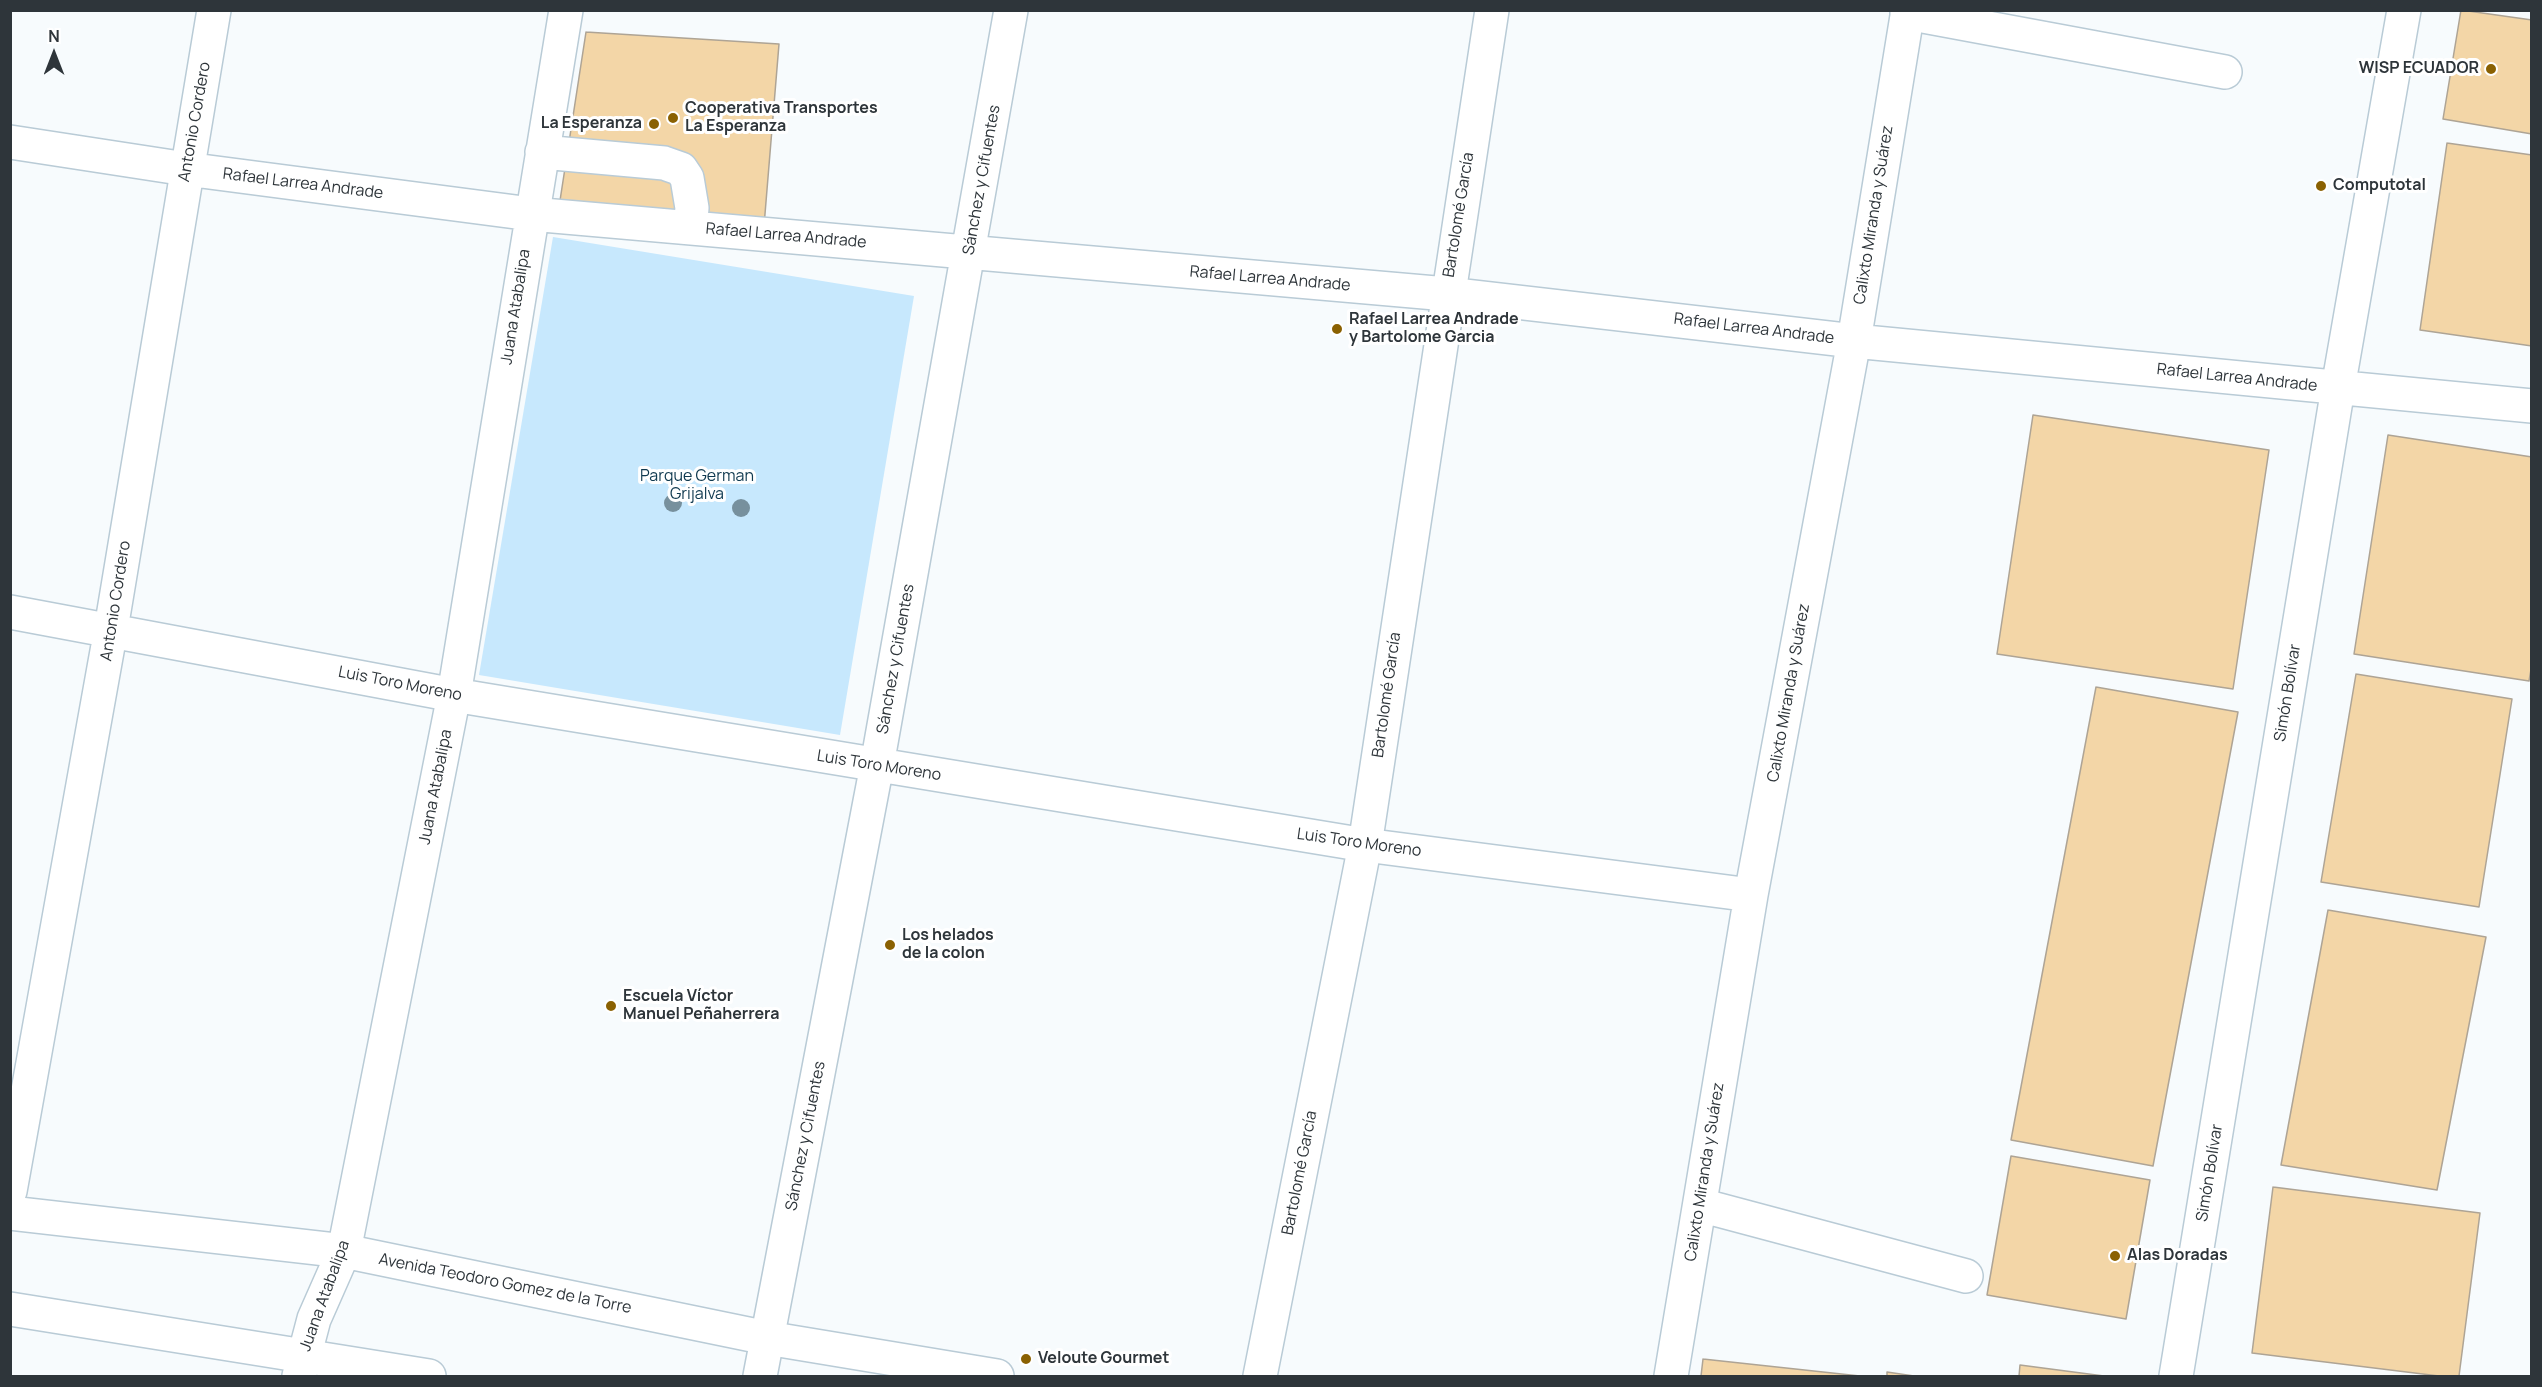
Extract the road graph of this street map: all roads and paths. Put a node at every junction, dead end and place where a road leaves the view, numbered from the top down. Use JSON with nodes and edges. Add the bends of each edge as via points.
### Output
{"nodes":[{"id":1,"x":214,"y":10,"type":"edge"},
{"id":2,"x":566,"y":10,"type":"edge"},
{"id":3,"x":1011,"y":10,"type":"edge"},
{"id":4,"x":1492,"y":10,"type":"edge"},
{"id":5,"x":2404,"y":10,"type":"edge"},
{"id":6,"x":1907,"y":12,"type":"edge"},
{"id":7,"x":2225,"y":72,"type":"dead end"},
{"id":8,"x":10,"y":142,"type":"edge"},
{"id":9,"x":542,"y":152,"type":"junction"},
{"id":10,"x":186,"y":169,"type":"junction"},
{"id":11,"x":531,"y":214,"type":"junction"},
{"id":12,"x":690,"y":228,"type":"junction"},
{"id":13,"x":969,"y":252,"type":"junction"},
{"id":14,"x":1447,"y":294,"type":"junction"},
{"id":15,"x":1854,"y":341,"type":"junction"},
{"id":16,"x":2338,"y":388,"type":"junction"},
{"id":17,"x":2532,"y":406,"type":"edge"},
{"id":18,"x":10,"y":612,"type":"edge"},
{"id":19,"x":111,"y":629,"type":"junction"},
{"id":20,"x":454,"y":695,"type":"junction"},
{"id":21,"x":877,"y":765,"type":"junction"},
{"id":22,"x":1365,"y":845,"type":"junction"},
{"id":23,"x":1751,"y":895,"type":"junction"},
{"id":24,"x":10,"y":1191,"type":"edge"},
{"id":25,"x":1700,"y":1205,"type":"junction"},
{"id":26,"x":10,"y":1213,"type":"edge"},
{"id":27,"x":344,"y":1251,"type":"junction"},
{"id":28,"x":1966,"y":1276,"type":"dead end"},
{"id":29,"x":10,"y":1309,"type":"edge"},
{"id":30,"x":767,"y":1338,"type":"junction"},
{"id":31,"x":301,"y":1366,"type":"edge"},
{"id":32,"x":429,"y":1377,"type":"edge"},
{"id":33,"x":760,"y":1377,"type":"edge"},
{"id":34,"x":997,"y":1377,"type":"edge"},
{"id":35,"x":1260,"y":1377,"type":"edge"},
{"id":36,"x":1671,"y":1377,"type":"edge"},
{"id":37,"x":2176,"y":1377,"type":"edge"}],
"edges":[{"from":1,"to":10,"type":"street","name":"Antonio Cordero"},
{"from":2,"to":9,"type":"street","name":"Juana Atabalipa"},
{"from":3,"to":13,"type":"street","name":"Sánchez y Cifuentes"},
{"from":4,"to":14,"type":"street","name":"Bartolomé García"},
{"from":5,"to":16,"type":"street","name":"Simón Bolívar"},
{"from":6,"to":7,"type":"street"},
{"from":6,"to":15,"type":"street","name":"Calixto Miranda y Suárez"},
{"from":8,"to":10,"type":"street","name":"Rafael Larrea Andrade"},
{"from":9,"to":11,"type":"street","name":"Juana Atabalipa"},
{"from":9,"to":12,"type":"street","via":[[664,163],[681,169],[687,178],[692,208]]},
{"from":10,"to":11,"type":"street","name":"Rafael Larrea Andrade"},
{"from":10,"to":19,"type":"street","name":"Antonio Cordero"},
{"from":11,"to":12,"type":"street","name":"Rafael Larrea Andrade"},
{"from":11,"to":20,"type":"street","name":"Juana Atabalipa"},
{"from":12,"to":13,"type":"street","name":"Rafael Larrea Andrade"},
{"from":13,"to":14,"type":"street","name":"Rafael Larrea Andrade"},
{"from":13,"to":21,"type":"street","name":"Sánchez y Cifuentes"},
{"from":14,"to":15,"type":"street","name":"Rafael Larrea Andrade"},
{"from":14,"to":22,"type":"street","name":"Bartolomé García"},
{"from":15,"to":16,"type":"street","name":"Rafael Larrea Andrade"},
{"from":15,"to":23,"type":"street","name":"Calixto Miranda y Suárez"},
{"from":16,"to":17,"type":"street","name":"Rafael Larrea Andrade"},
{"from":16,"to":37,"type":"street","name":"Simón Bolívar"},
{"from":18,"to":19,"type":"street","name":"Luis Toro Moreno"},
{"from":19,"to":20,"type":"street","name":"Luis Toro Moreno"},
{"from":19,"to":24,"type":"street","name":"Antonio Cordero"},
{"from":20,"to":21,"type":"street","name":"Luis Toro Moreno"},
{"from":20,"to":27,"type":"street","name":"Juana Atabalipa"},
{"from":21,"to":22,"type":"street","name":"Luis Toro Moreno"},
{"from":21,"to":30,"type":"street","name":"Sánchez y Cifuentes"},
{"from":22,"to":23,"type":"street","name":"Luis Toro Moreno"},
{"from":22,"to":35,"type":"street","name":"Bartolomé García"},
{"from":23,"to":25,"type":"street","name":"Calixto Miranda y Suárez"},
{"from":25,"to":28,"type":"street"},
{"from":25,"to":36,"type":"street","name":"Calixto Miranda y Suárez"},
{"from":26,"to":27,"type":"street","name":"Avenida Teodoro Gomez de la Torre"},
{"from":27,"to":30,"type":"street","name":"Avenida Teodoro Gomez de la Torre"},
{"from":27,"to":31,"type":"street","name":"Juana Atabalipa"},
{"from":29,"to":31,"type":"street"},
{"from":30,"to":33,"type":"street","name":"Sánchez y Cifuentes"},
{"from":30,"to":34,"type":"street","name":"Avenida Teodoro Gomez de la Torre"},
{"from":31,"to":32,"type":"street"}]}
